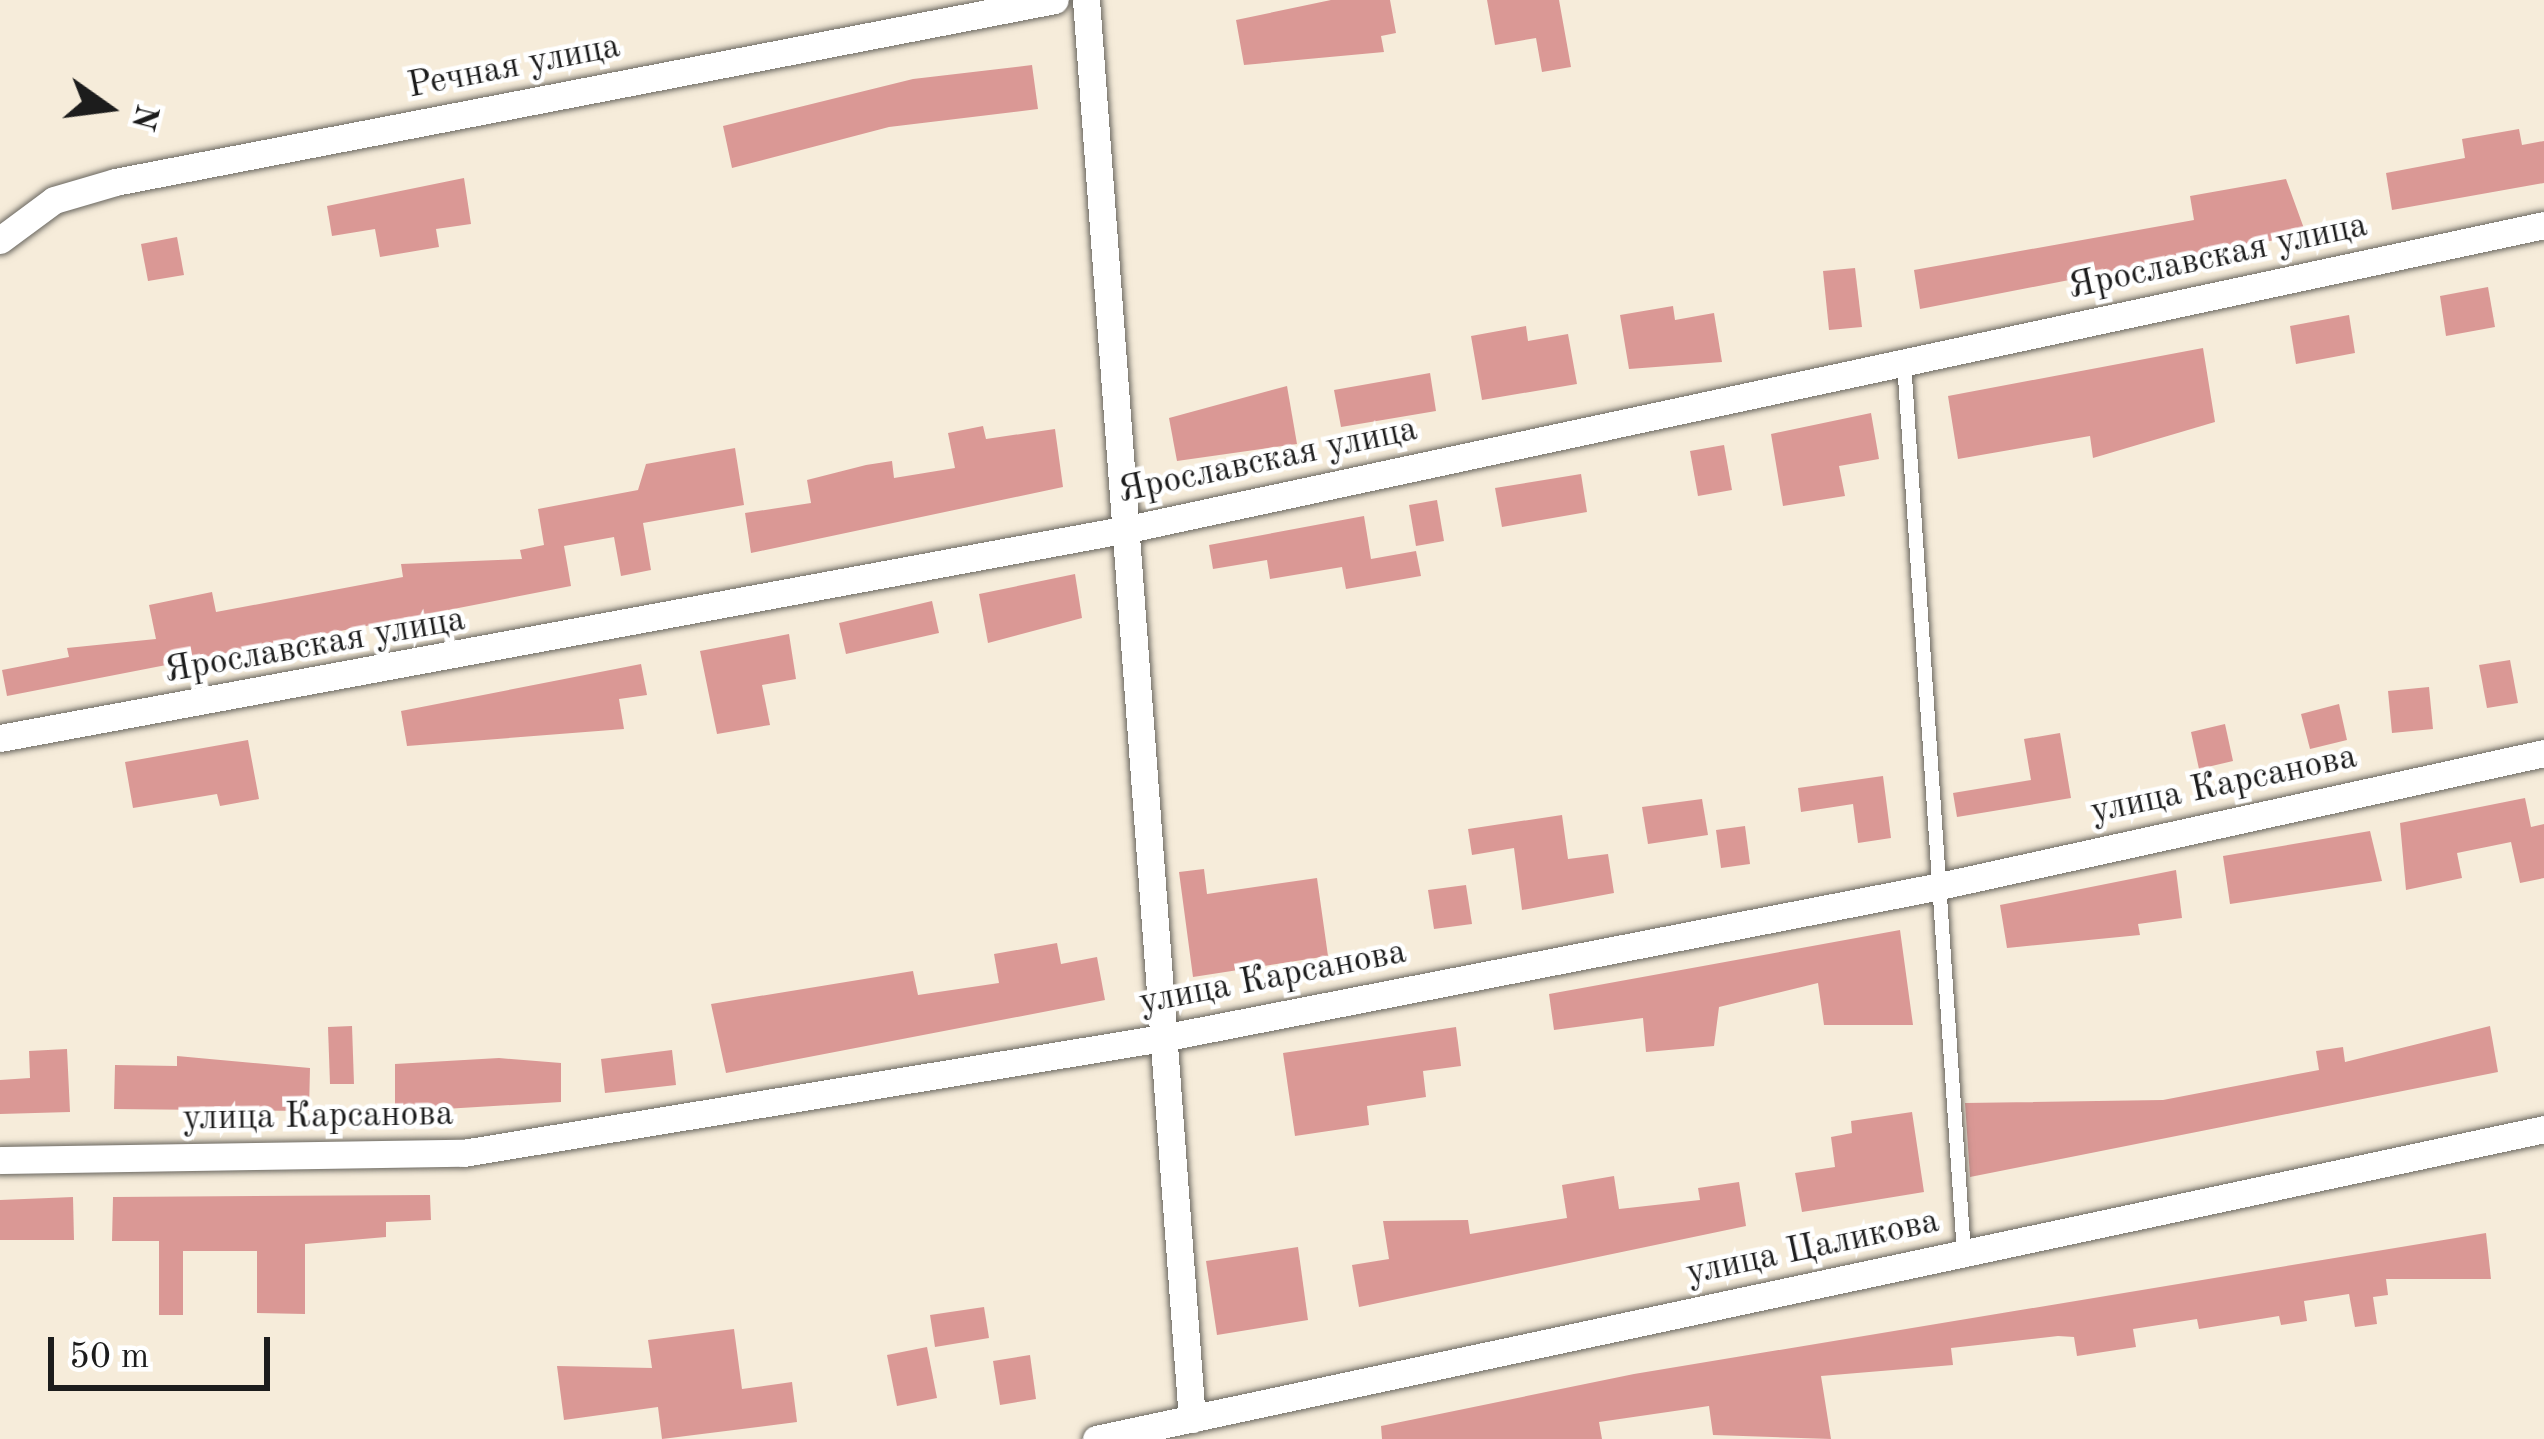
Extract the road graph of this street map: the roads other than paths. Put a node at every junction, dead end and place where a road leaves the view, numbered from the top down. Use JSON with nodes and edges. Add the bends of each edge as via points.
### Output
{"nodes":[{"id":1,"x":1055,"y":0,"type":"edge"},
{"id":2,"x":1086,"y":0,"type":"edge"},
{"id":3,"x":2544,"y":225,"type":"edge"},
{"id":4,"x":0,"y":240,"type":"edge"},
{"id":5,"x":1904,"y":362,"type":"junction"},
{"id":6,"x":1133,"y":528,"type":"junction"},
{"id":7,"x":0,"y":738,"type":"edge"},
{"id":8,"x":2544,"y":752,"type":"edge"},
{"id":9,"x":1935,"y":887,"type":"junction"},
{"id":10,"x":1162,"y":1037,"type":"junction"},
{"id":11,"x":2544,"y":1129,"type":"edge"},
{"id":12,"x":0,"y":1160,"type":"edge"},
{"id":13,"x":1964,"y":1254,"type":"junction"},
{"id":14,"x":1192,"y":1419,"type":"junction"},
{"id":15,"x":1096,"y":1439,"type":"edge"}],
"edges":[{"from":1,"to":4,"type":"street","name":"Речная улица","via":[[115,182],[54,200]]},
{"from":2,"to":6,"type":"street"},
{"from":3,"to":5,"type":"street","name":"Ярославская улица"},
{"from":5,"to":6,"type":"street","name":"Ярославская улица"},
{"from":5,"to":9,"type":"lane"},
{"from":6,"to":7,"type":"street","name":"Ярославская улица"},
{"from":6,"to":10,"type":"street"},
{"from":8,"to":9,"type":"street","name":"улица Карсанова"},
{"from":9,"to":10,"type":"street","name":"улица Карсанова"},
{"from":9,"to":13,"type":"lane"},
{"from":10,"to":12,"type":"street","name":"улица Карсанова","via":[[463,1153]]},
{"from":10,"to":14,"type":"street"},
{"from":11,"to":13,"type":"street","name":"улица Цаликова"},
{"from":13,"to":14,"type":"street","name":"улица Цаликова"},
{"from":14,"to":15,"type":"street","name":"улица Цаликова"}]}
